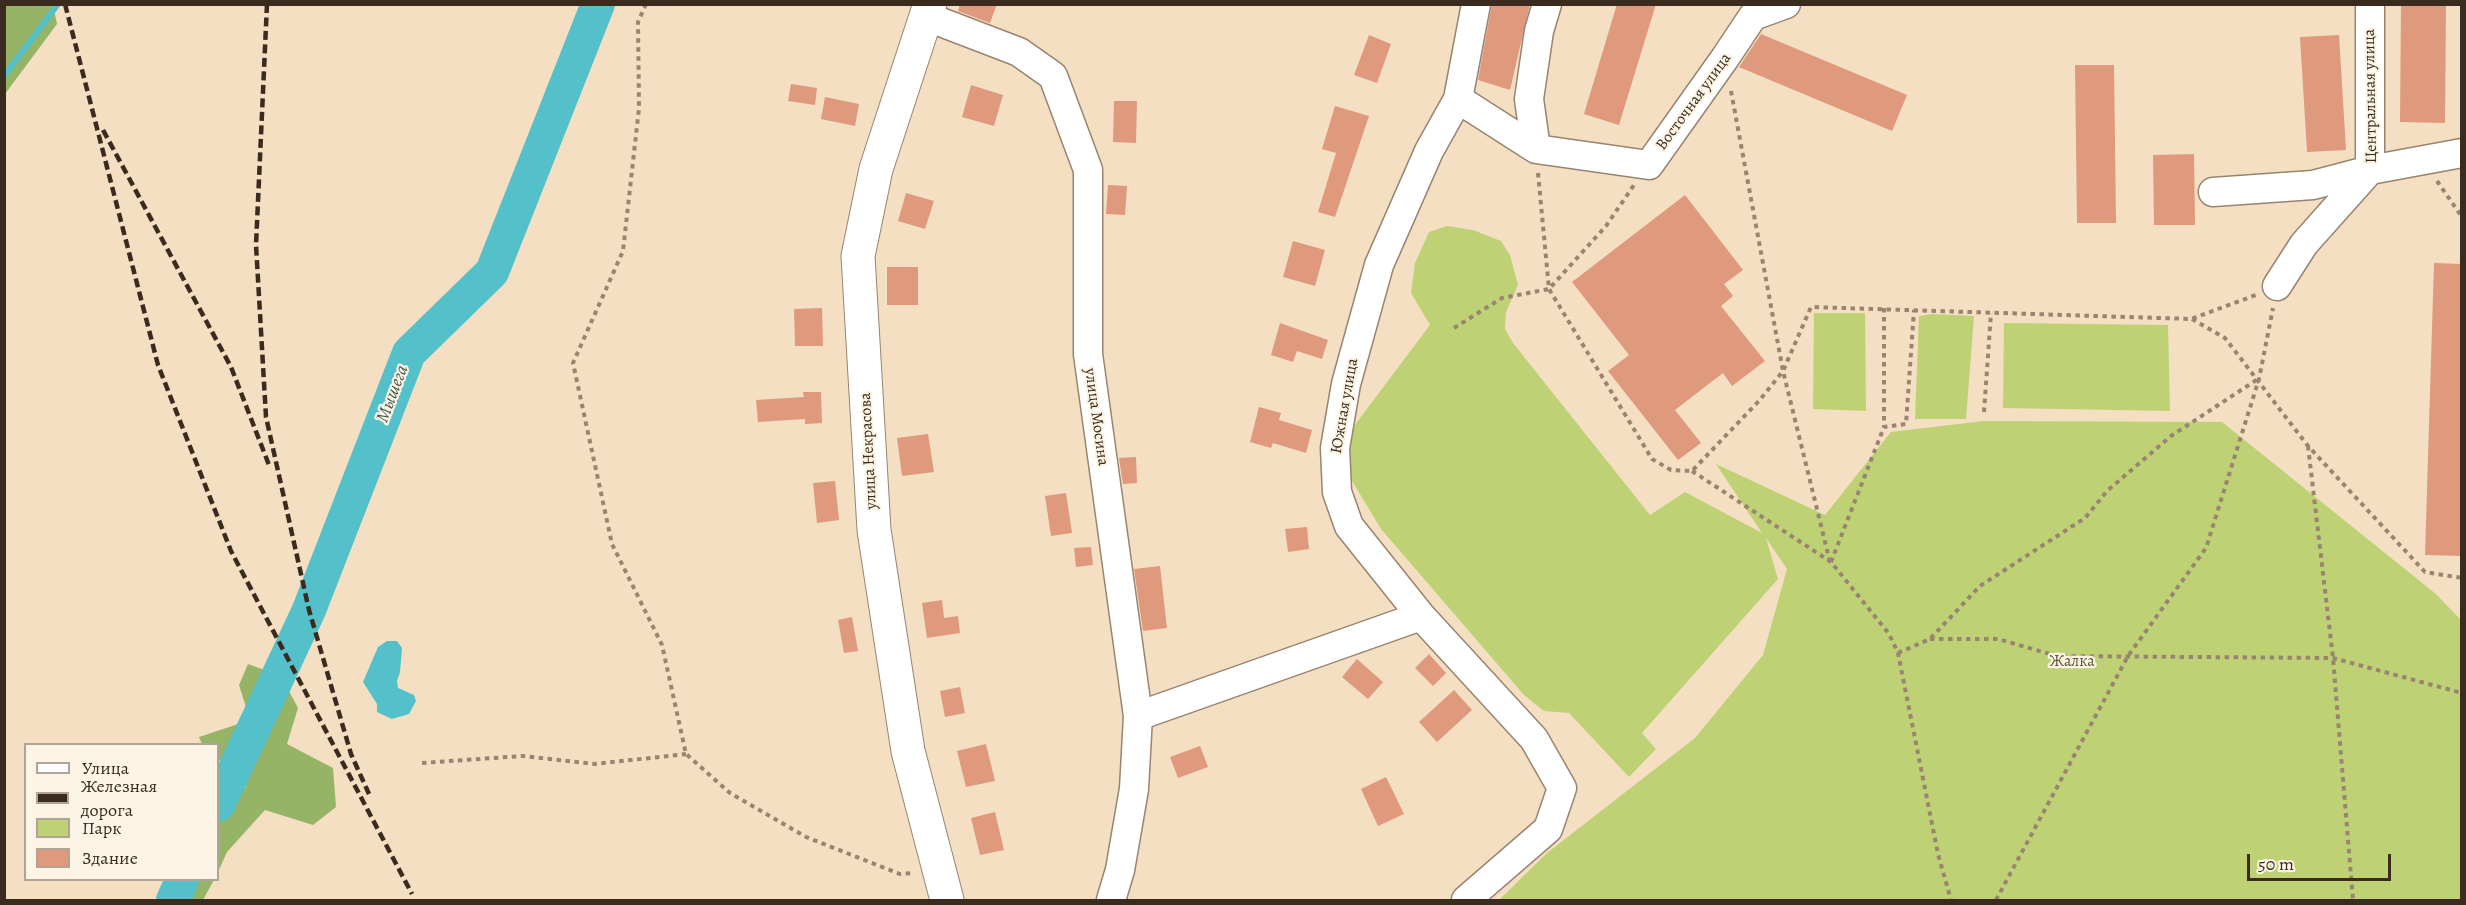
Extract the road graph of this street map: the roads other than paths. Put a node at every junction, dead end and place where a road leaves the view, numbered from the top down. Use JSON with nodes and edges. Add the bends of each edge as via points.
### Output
{"nodes":[{"id":1,"x":1476,"y":4,"type":"edge"},
{"id":2,"x":1547,"y":4,"type":"edge"},
{"id":3,"x":1786,"y":4,"type":"edge"},
{"id":4,"x":2370,"y":4,"type":"edge"},
{"id":5,"x":928,"y":10,"type":"edge"},
{"id":6,"x":1458,"y":99,"type":"junction"},
{"id":7,"x":1536,"y":148,"type":"junction"},
{"id":8,"x":2462,"y":153,"type":"edge"},
{"id":9,"x":2370,"y":170,"type":"junction"},
{"id":10,"x":2213,"y":192,"type":"dead end"},
{"id":11,"x":2277,"y":286,"type":"road end"},
{"id":12,"x":1421,"y":616,"type":"junction"},
{"id":13,"x":1138,"y":716,"type":"junction"},
{"id":14,"x":943,"y":886,"type":"edge"},
{"id":15,"x":1111,"y":900,"type":"edge"},
{"id":16,"x":1466,"y":900,"type":"edge"}],
"edges":[{"from":1,"to":6,"type":"street","name":"Южная улица"},
{"from":2,"to":7,"type":"street","via":[[1529,99]]},
{"from":3,"to":7,"type":"street","name":"Восточная улица","via":[[1753,16],[1648,165]]},
{"from":4,"to":9,"type":"street","name":"Центральная улица"},
{"from":5,"to":13,"type":"street","name":"улица Мосина","via":[[1019,52],[1053,76],[1088,170],[1088,354]]},
{"from":5,"to":14,"type":"main road","name":"улица Некрасова","via":[[876,169],[858,256],[874,530],[908,751]]},
{"from":6,"to":7,"type":"street","name":"Восточная улица"},
{"from":6,"to":12,"type":"street","name":"Южная улица","via":[[1429,151],[1379,265],[1346,384],[1335,448],[1337,492],[1349,526]]},
{"from":8,"to":9,"type":"street","name":"Центральная улица"},
{"from":9,"to":10,"type":"street","via":[[2313,185]]},
{"from":9,"to":11,"type":"street","via":[[2304,244]]},
{"from":12,"to":13,"type":"street"},
{"from":12,"to":16,"type":"street","name":"Южная улица","via":[[1534,739],[1562,788],[1548,829]]},
{"from":13,"to":15,"type":"street","name":"улица Мосина","via":[[1134,789]]}]}
